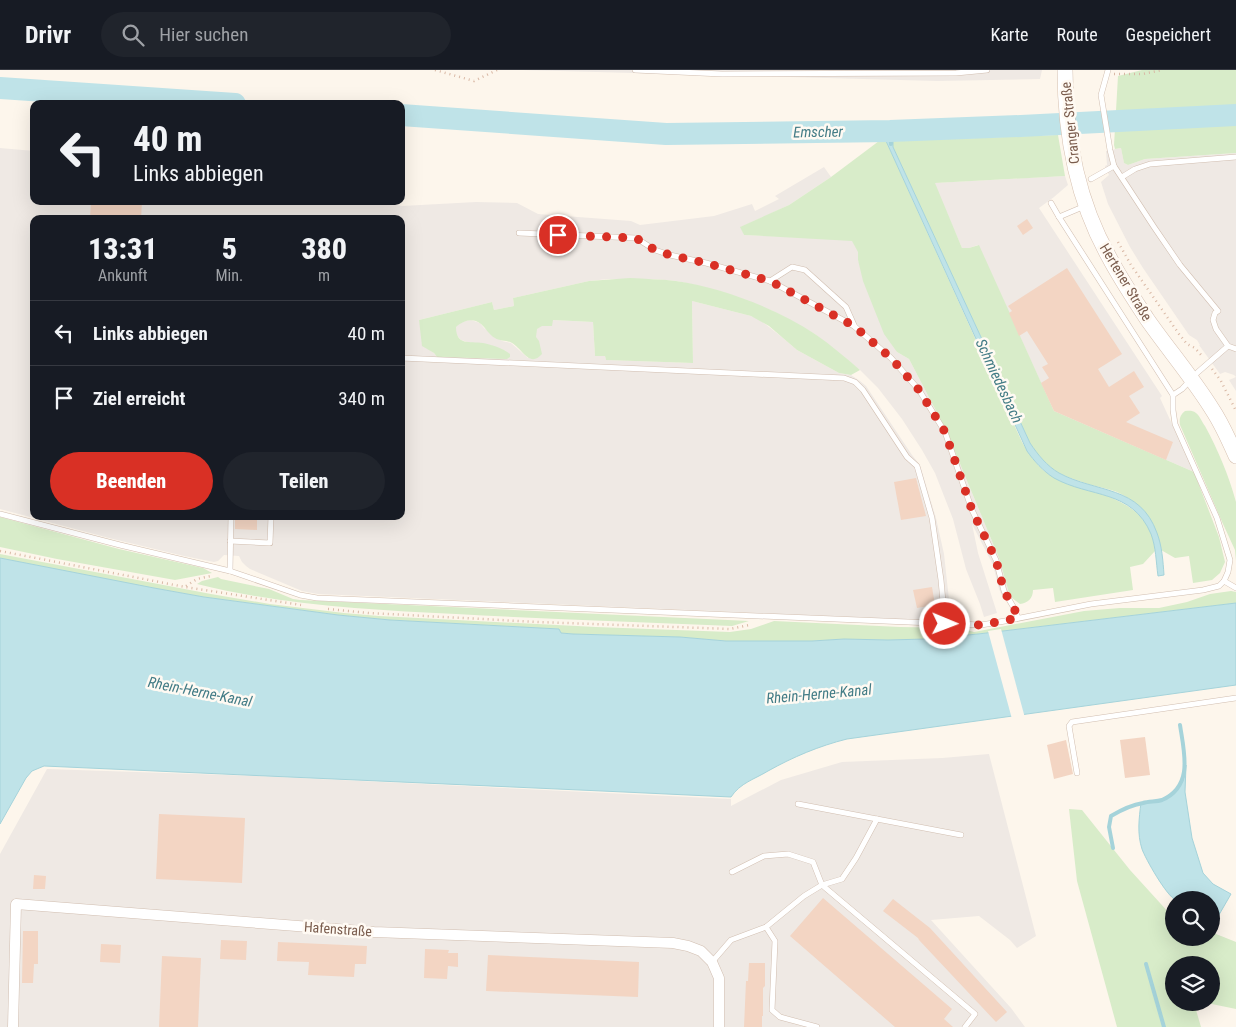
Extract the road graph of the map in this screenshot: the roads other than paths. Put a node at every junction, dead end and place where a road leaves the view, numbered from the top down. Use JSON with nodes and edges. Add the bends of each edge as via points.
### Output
{"nodes":[{"id":1,"x":636,"y":70,"type":"edge"},
{"id":2,"x":987,"y":70,"type":"edge"},
{"id":3,"x":1065,"y":70,"type":"edge"},
{"id":4,"x":1108,"y":72,"type":"edge"},
{"id":5,"x":1236,"y":157,"type":"edge"},
{"id":6,"x":1114,"y":166,"type":"junction"},
{"id":7,"x":1084,"y":177,"type":"junction"},
{"id":8,"x":1122,"y":177,"type":"junction"},
{"id":9,"x":1051,"y":203,"type":"dead end"},
{"id":10,"x":1086,"y":206,"type":"junction"},
{"id":11,"x":1059,"y":218,"type":"junction"},
{"id":12,"x":519,"y":233,"type":"dead end"},
{"id":13,"x":770,"y":281,"type":"junction"},
{"id":14,"x":854,"y":326,"type":"junction"},
{"id":15,"x":1228,"y":346,"type":"junction"},
{"id":16,"x":1236,"y":350,"type":"edge"},
{"id":17,"x":405,"y":358,"type":"edge"},
{"id":18,"x":1192,"y":380,"type":"junction"},
{"id":19,"x":1173,"y":395,"type":"junction"},
{"id":20,"x":1236,"y":456,"type":"edge"},
{"id":21,"x":0,"y":514,"type":"edge"},
{"id":22,"x":231,"y":520,"type":"edge"},
{"id":23,"x":271,"y":520,"type":"edge"},
{"id":24,"x":230,"y":541,"type":"junction"},
{"id":25,"x":230,"y":570,"type":"junction"},
{"id":26,"x":1224,"y":581,"type":"junction"},
{"id":27,"x":1236,"y":588,"type":"edge"},
{"id":28,"x":1018,"y":618,"type":"junction"},
{"id":29,"x":945,"y":624,"type":"junction"},
{"id":30,"x":1236,"y":698,"type":"edge"},
{"id":31,"x":1077,"y":773,"type":"dead end"},
{"id":32,"x":798,"y":804,"type":"dead end"},
{"id":33,"x":877,"y":819,"type":"junction"},
{"id":34,"x":961,"y":835,"type":"dead end"},
{"id":35,"x":732,"y":872,"type":"dead end"},
{"id":36,"x":822,"y":885,"type":"junction"},
{"id":37,"x":766,"y":927,"type":"junction"},
{"id":38,"x":712,"y":962,"type":"junction"},
{"id":39,"x":12,"y":1027,"type":"edge"},
{"id":40,"x":719,"y":1027,"type":"edge"},
{"id":41,"x":817,"y":1027,"type":"edge"},
{"id":42,"x":965,"y":1027,"type":"edge"}],
"edges":[{"from":1,"to":2,"type":"lane","via":[[722,74],[956,73]]},
{"from":3,"to":7,"type":"main road","name":"Cranger Straße","via":[[1072,154]]},
{"from":4,"to":6,"type":"lane","via":[[1101,95]]},
{"from":5,"to":8,"type":"lane","via":[[1150,164]]},
{"from":6,"to":7,"type":"lane"},
{"from":6,"to":8,"type":"lane"},
{"from":7,"to":10,"type":"main road","name":"Hertener Straße"},
{"from":8,"to":15,"type":"lane","via":[[1180,265],[1218,310],[1213,320]]},
{"from":9,"to":11,"type":"lane","name":"Hertener Straße"},
{"from":10,"to":11,"type":"lane"},
{"from":10,"to":18,"type":"main road","name":"Hertener Straße","via":[[1108,258]]},
{"from":11,"to":19,"type":"lane","name":"Hertener Straße"},
{"from":12,"to":13,"type":"lane","via":[[636,238],[670,255]]},
{"from":13,"to":14,"type":"lane"},
{"from":13,"to":14,"type":"lane","via":[[792,267],[805,270],[846,307]]},
{"from":14,"to":28,"type":"lane","via":[[891,358],[919,390],[945,432],[972,510]]},
{"from":15,"to":16,"type":"lane"},
{"from":15,"to":18,"type":"lane"},
{"from":17,"to":29,"type":"lane","via":[[844,378],[856,382],[907,457],[917,466],[932,518]]},
{"from":18,"to":19,"type":"lane"},
{"from":18,"to":20,"type":"main road","name":"Hertener Straße","via":[[1212,409]]},
{"from":19,"to":26,"type":"lane","name":"Hertener Straße","via":[[1175,424],[1217,518],[1230,560]]},
{"from":21,"to":25,"type":"lane"},
{"from":22,"to":24,"type":"lane"},
{"from":23,"to":24,"type":"lane","via":[[270,544]]},
{"from":24,"to":25,"type":"lane"},
{"from":25,"to":29,"type":"lane","via":[[300,595],[318,598]]},
{"from":26,"to":27,"type":"lane"},
{"from":26,"to":28,"type":"lane","via":[[1203,590],[1092,604]]},
{"from":28,"to":29,"type":"lane","via":[[981,625]]},
{"from":30,"to":31,"type":"lane","via":[[1072,722],[1069,726]]},
{"from":32,"to":33,"type":"lane"},
{"from":33,"to":34,"type":"lane"},
{"from":33,"to":36,"type":"lane","via":[[842,879]]},
{"from":35,"to":36,"type":"lane","via":[[764,856],[788,854],[813,862]]},
{"from":36,"to":37,"type":"lane"},
{"from":36,"to":42,"type":"lane","via":[[975,1014]]},
{"from":37,"to":38,"type":"lane","via":[[731,940]]},
{"from":37,"to":41,"type":"lane","via":[[775,941],[772,1010],[780,1017]]},
{"from":38,"to":39,"type":"street","name":"Hafenstraße","via":[[701,951],[673,943],[374,932],[16,904]]},
{"from":38,"to":40,"type":"street","via":[[720,978]]}]}
